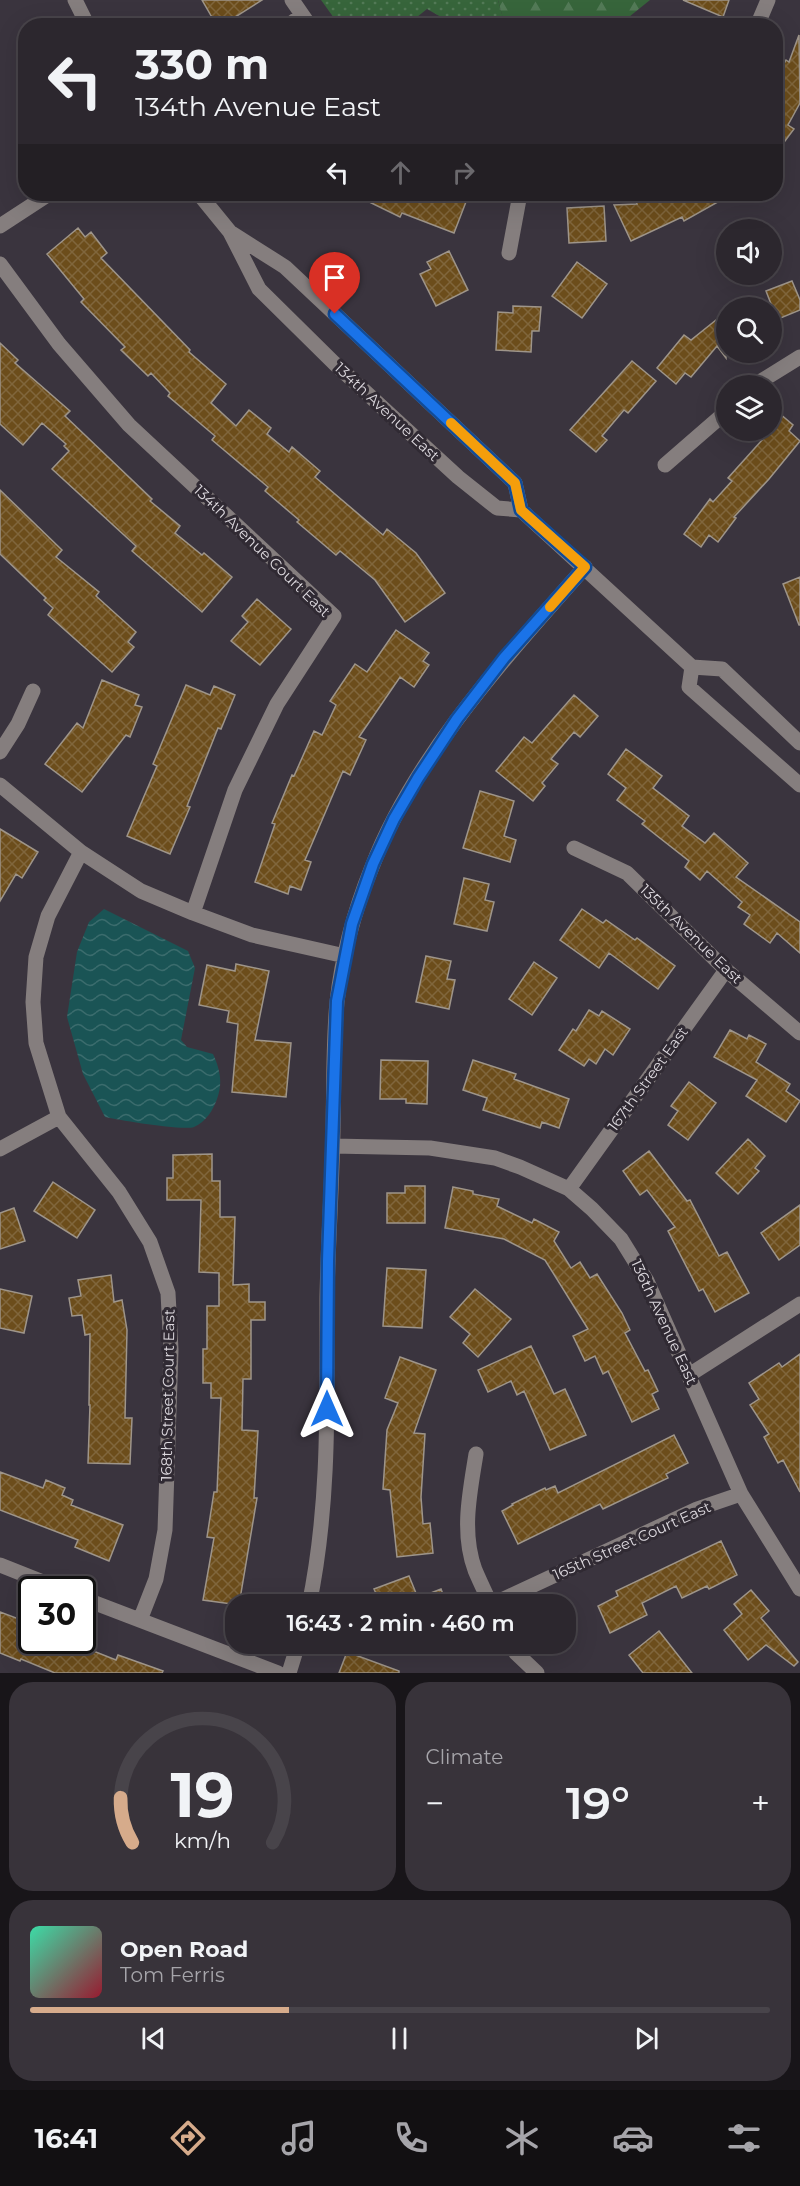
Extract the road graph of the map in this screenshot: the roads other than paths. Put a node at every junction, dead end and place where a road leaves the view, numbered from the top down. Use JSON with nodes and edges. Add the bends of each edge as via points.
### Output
{"nodes":[{"id":1,"x":75,"y":0,"type":"edge"},
{"id":2,"x":292,"y":0,"type":"edge"},
{"id":3,"x":768,"y":0,"type":"edge"},
{"id":4,"x":84,"y":18,"type":"edge"},
{"id":5,"x":305,"y":18,"type":"edge"},
{"id":6,"x":760,"y":18,"type":"edge"},
{"id":7,"x":38,"y":201,"type":"edge"},
{"id":8,"x":206,"y":201,"type":"edge"},
{"id":9,"x":519,"y":201,"type":"edge"},
{"id":10,"x":0,"y":226,"type":"edge"},
{"id":11,"x":230,"y":232,"type":"junction"},
{"id":12,"x":509,"y":253,"type":"dead end"},
{"id":13,"x":0,"y":264,"type":"edge"},
{"id":14,"x":800,"y":357,"type":"edge"},
{"id":15,"x":771,"y":375,"type":"edge"},
{"id":16,"x":716,"y":420,"type":"edge"},
{"id":17,"x":665,"y":465,"type":"dead end"},
{"id":18,"x":521,"y":510,"type":"junction"},
{"id":19,"x":585,"y":567,"type":"junction"},
{"id":20,"x":692,"y":667,"type":"junction"},
{"id":21,"x":33,"y":691,"type":"dead end"},
{"id":22,"x":800,"y":743,"type":"edge"},
{"id":23,"x":0,"y":752,"type":"edge"},
{"id":24,"x":0,"y":785,"type":"edge"},
{"id":25,"x":800,"y":785,"type":"edge"},
{"id":26,"x":574,"y":848,"type":"dead end"},
{"id":27,"x":81,"y":852,"type":"junction"},
{"id":28,"x":193,"y":913,"type":"junction"},
{"id":29,"x":345,"y":956,"type":"junction"},
{"id":30,"x":726,"y":969,"type":"junction"},
{"id":31,"x":800,"y":1033,"type":"edge"},
{"id":32,"x":59,"y":1117,"type":"junction"},
{"id":33,"x":333,"y":1146,"type":"junction"},
{"id":34,"x":0,"y":1149,"type":"edge"},
{"id":35,"x":569,"y":1189,"type":"junction"},
{"id":36,"x":800,"y":1304,"type":"edge"},
{"id":37,"x":689,"y":1375,"type":"junction"},
{"id":38,"x":476,"y":1454,"type":"dead end"},
{"id":39,"x":741,"y":1494,"type":"junction"},
{"id":40,"x":0,"y":1565,"type":"edge"},
{"id":41,"x":28,"y":1576,"type":"edge"},
{"id":42,"x":800,"y":1589,"type":"edge"},
{"id":43,"x":311,"y":1594,"type":"edge"},
{"id":44,"x":486,"y":1594,"type":"edge"},
{"id":45,"x":515,"y":1594,"type":"edge"},
{"id":46,"x":96,"y":1603,"type":"edge"},
{"id":47,"x":140,"y":1620,"type":"junction"},
{"id":48,"x":295,"y":1654,"type":"edge"},
{"id":49,"x":517,"y":1654,"type":"edge"},
{"id":50,"x":278,"y":1673,"type":"edge"},
{"id":51,"x":289,"y":1673,"type":"edge"},
{"id":52,"x":537,"y":1673,"type":"edge"}],
"edges":[{"from":1,"to":4,"type":"street"},
{"from":2,"to":5,"type":"street"},
{"from":3,"to":6,"type":"street"},
{"from":7,"to":10,"type":"street"},
{"from":8,"to":11,"type":"street","name":"134th Avenue East"},
{"from":9,"to":12,"type":"street"},
{"from":11,"to":18,"type":"street","name":"134th Avenue East","via":[[285,267],[515,483]]},
{"from":11,"to":18,"type":"street","name":"134th Avenue East","via":[[259,290],[334,363],[497,508]]},
{"from":13,"to":28,"type":"street","name":"134th Avenue Court East","via":[[59,344],[129,425],[334,616],[277,704],[235,790]]},
{"from":14,"to":15,"type":"street"},
{"from":16,"to":17,"type":"street"},
{"from":18,"to":19,"type":"street"},
{"from":19,"to":20,"type":"street"},
{"from":19,"to":29,"type":"street","via":[[504,658],[418,778],[373,864]]},
{"from":20,"to":22,"type":"street","via":[[722,669]]},
{"from":20,"to":25,"type":"street","via":[[690,687]]},
{"from":21,"to":23,"type":"street"},
{"from":24,"to":27,"type":"street"},
{"from":26,"to":30,"type":"street","name":"135th Avenue East","via":[[627,873]]},
{"from":27,"to":28,"type":"street","via":[[141,891]]},
{"from":27,"to":32,"type":"street","name":"168th Street Court East","via":[[48,916],[36,957],[36,1043]]},
{"from":28,"to":29,"type":"street","via":[[252,935]]},
{"from":29,"to":33,"type":"street","via":[[337,1001]]},
{"from":30,"to":31,"type":"street","name":"135th Avenue East"},
{"from":30,"to":35,"type":"street","name":"167th Street East"},
{"from":32,"to":34,"type":"street"},
{"from":32,"to":47,"type":"street","name":"168th Street Court East","via":[[120,1192],[150,1242],[168,1293],[171,1350],[165,1530],[156,1579]]},
{"from":33,"to":35,"type":"street","name":"136th Avenue East","via":[[430,1148],[495,1158]]},
{"from":33,"to":43,"type":"street","via":[[325,1476],[320,1545]]},
{"from":35,"to":37,"type":"street","name":"136th Avenue East","via":[[621,1239],[635,1259]]},
{"from":36,"to":37,"type":"street"},
{"from":37,"to":39,"type":"street","name":"136th Avenue East"},
{"from":38,"to":44,"type":"street","via":[[468,1541]]},
{"from":39,"to":42,"type":"street","name":"136th Avenue East"},
{"from":39,"to":45,"type":"street","name":"165th Street Court East","via":[[697,1509]]},
{"from":40,"to":41,"type":"street"},
{"from":46,"to":47,"type":"street"},
{"from":47,"to":50,"type":"street"},
{"from":48,"to":51,"type":"street"},
{"from":49,"to":52,"type":"street"}]}
